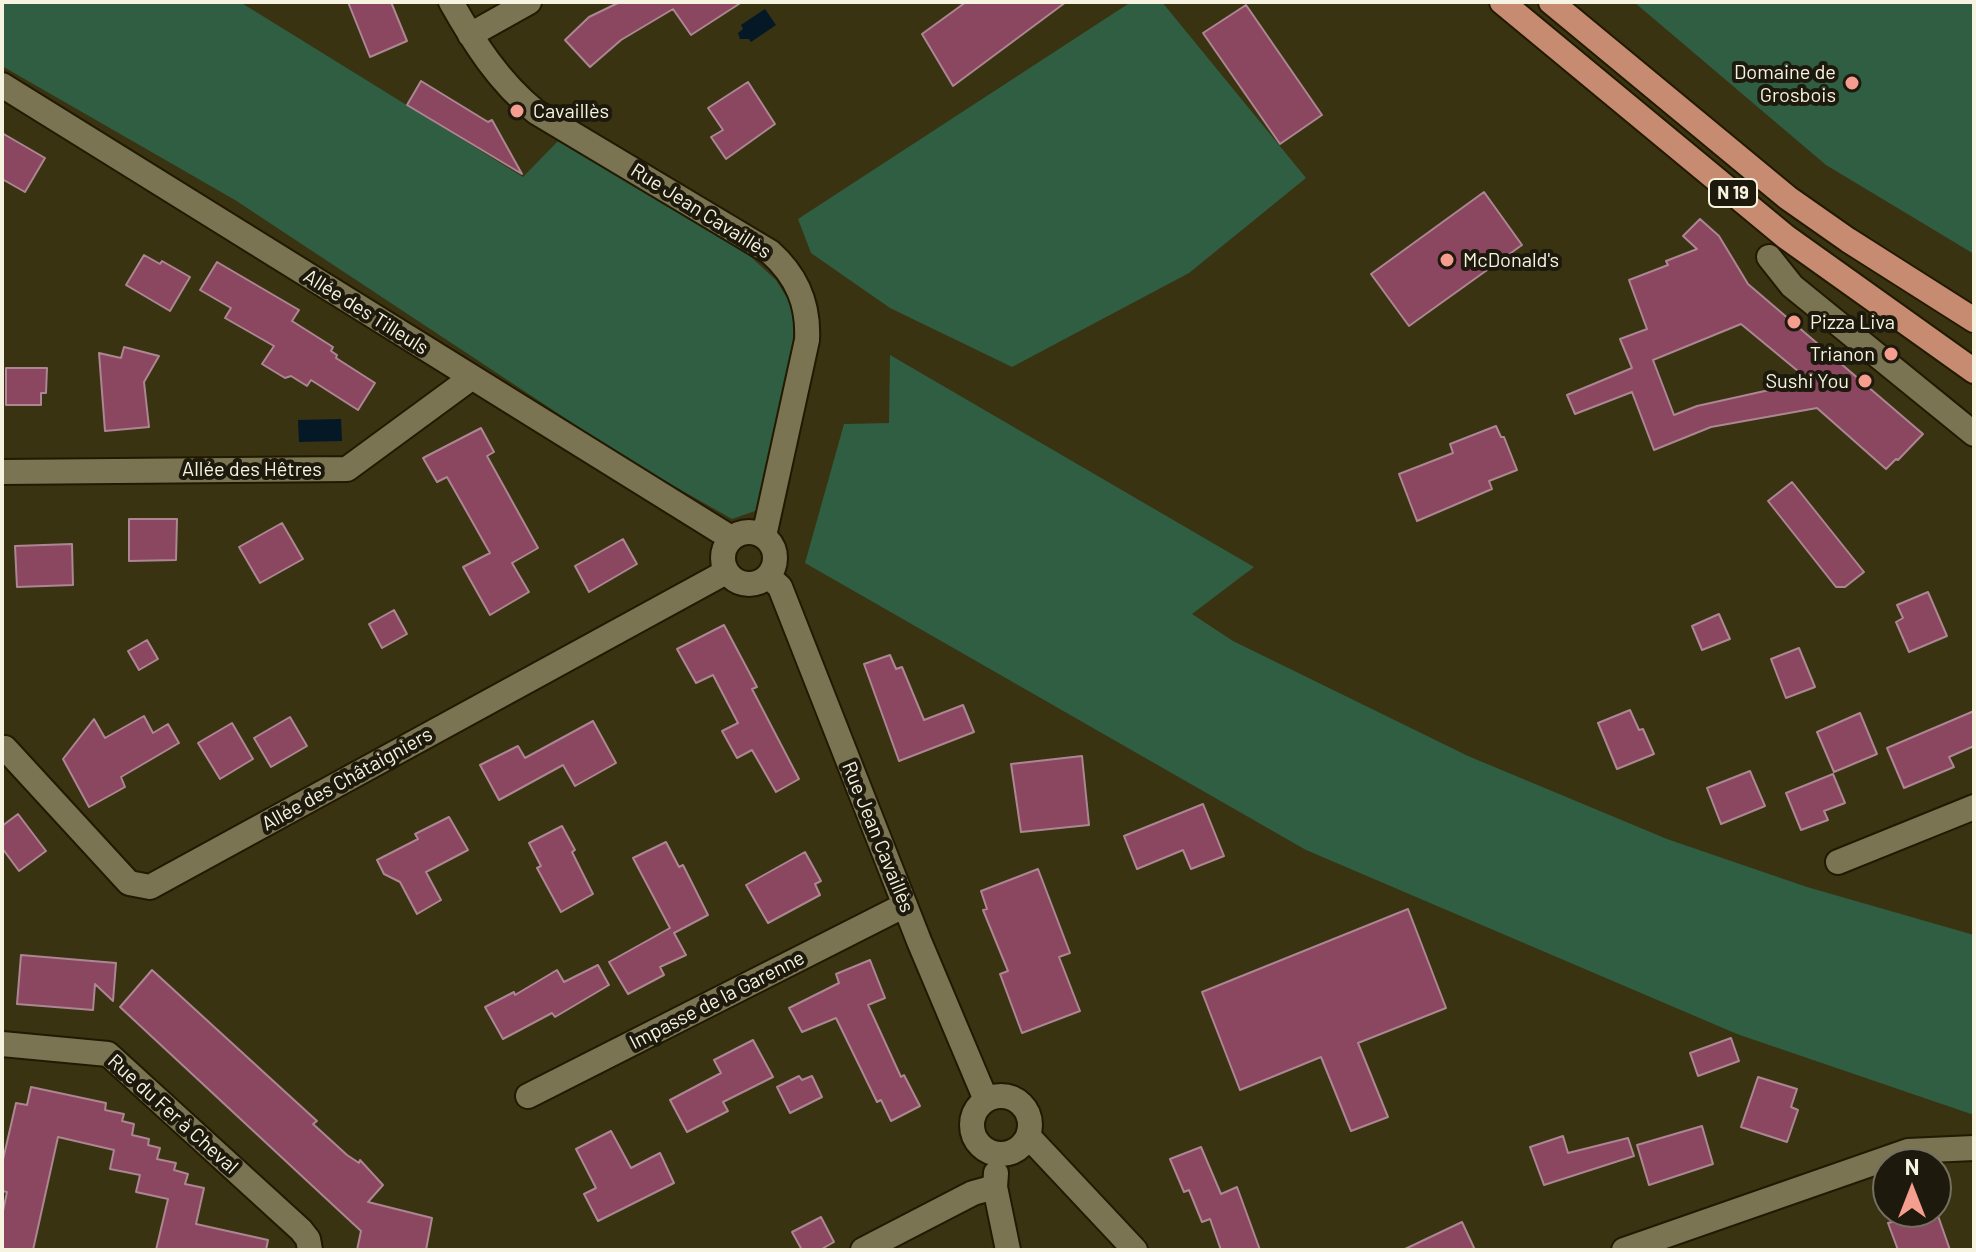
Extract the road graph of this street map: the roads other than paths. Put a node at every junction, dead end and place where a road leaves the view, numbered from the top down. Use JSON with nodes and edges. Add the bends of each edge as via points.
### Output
{"nodes":[{"id":1,"x":451,"y":2,"type":"edge"},
{"id":2,"x":529,"y":2,"type":"edge"},
{"id":3,"x":1502,"y":2,"type":"edge"},
{"id":4,"x":1551,"y":2,"type":"edge"},
{"id":5,"x":470,"y":35,"type":"junction"},
{"id":6,"x":2,"y":85,"type":"edge"},
{"id":7,"x":1769,"y":257,"type":"dead end"},
{"id":8,"x":1974,"y":320,"type":"edge"},
{"id":9,"x":1974,"y":371,"type":"edge"},
{"id":10,"x":471,"y":378,"type":"junction"},
{"id":11,"x":1974,"y":434,"type":"edge"},
{"id":12,"x":2,"y":472,"type":"edge"},
{"id":13,"x":764,"y":536,"type":"junction"},
{"id":14,"x":731,"y":538,"type":"junction"},
{"id":15,"x":726,"y":572,"type":"junction"},
{"id":16,"x":768,"y":576,"type":"junction"},
{"id":17,"x":2,"y":748,"type":"edge"},
{"id":18,"x":1974,"y":807,"type":"edge"},
{"id":19,"x":1838,"y":862,"type":"dead end"},
{"id":20,"x":905,"y":905,"type":"junction"},
{"id":21,"x":2,"y":1044,"type":"edge"},
{"id":22,"x":528,"y":1096,"type":"dead end"},
{"id":23,"x":986,"y":1100,"type":"junction"},
{"id":24,"x":1028,"y":1136,"type":"junction"},
{"id":25,"x":1974,"y":1148,"type":"edge"},
{"id":26,"x":997,"y":1154,"type":"junction"},
{"id":27,"x":995,"y":1187,"type":"junction"},
{"id":28,"x":310,"y":1250,"type":"edge"},
{"id":29,"x":863,"y":1250,"type":"edge"},
{"id":30,"x":1008,"y":1250,"type":"edge"},
{"id":31,"x":1135,"y":1250,"type":"edge"},
{"id":32,"x":1624,"y":1250,"type":"edge"}],
"edges":[{"from":1,"to":5,"type":"street","name":"Rue Jean Cavaillès"},
{"from":2,"to":5,"type":"street"},
{"from":3,"to":9,"type":"main road","number":"N 19","via":[[1786,237]]},
{"from":4,"to":8,"type":"main road","number":"N 19","via":[[1788,198]]},
{"from":5,"to":13,"type":"street","name":"Rue Jean Cavaillès","via":[[508,86],[536,112],[770,252],[796,283],[807,311],[807,340]]},
{"from":6,"to":10,"type":"street","name":"Allée des Tilleuls"},
{"from":7,"to":11,"type":"street","via":[[1792,286]]},
{"from":10,"to":12,"type":"street","name":"Allée des Hêtres","via":[[347,469]]},
{"from":10,"to":14,"type":"street","name":"Allée des Tilleuls"},
{"from":13,"to":14,"type":"street","via":[[747,531]]},
{"from":13,"to":16,"type":"street","via":[[775,560]]},
{"from":14,"to":15,"type":"street","via":[[723,554]]},
{"from":15,"to":16,"type":"street","via":[[746,584]]},
{"from":15,"to":17,"type":"street","name":"Allée des Châtaigniers","via":[[150,887],[129,883]]},
{"from":16,"to":20,"type":"street","name":"Rue Jean Cavaillès","via":[[780,587]]},
{"from":18,"to":19,"type":"street"},
{"from":20,"to":22,"type":"street","name":"Impasse de la Garenne"},
{"from":20,"to":23,"type":"street","name":"Rue Jean Cavaillès"},
{"from":21,"to":28,"type":"street","name":"Rue du Fer à Cheval","via":[[108,1054],[301,1230]]},
{"from":23,"to":24,"type":"street","via":[[1001,1096],[1019,1102],[1029,1118]]},
{"from":23,"to":26,"type":"street","via":[[976,1109],[972,1128],[980,1146]]},
{"from":24,"to":26,"type":"street","via":[[1016,1150]]},
{"from":24,"to":31,"type":"street"},
{"from":25,"to":32,"type":"street","via":[[1908,1151]]},
{"from":26,"to":27,"type":"street"},
{"from":27,"to":29,"type":"street","via":[[973,1193]]},
{"from":27,"to":30,"type":"street"}]}
